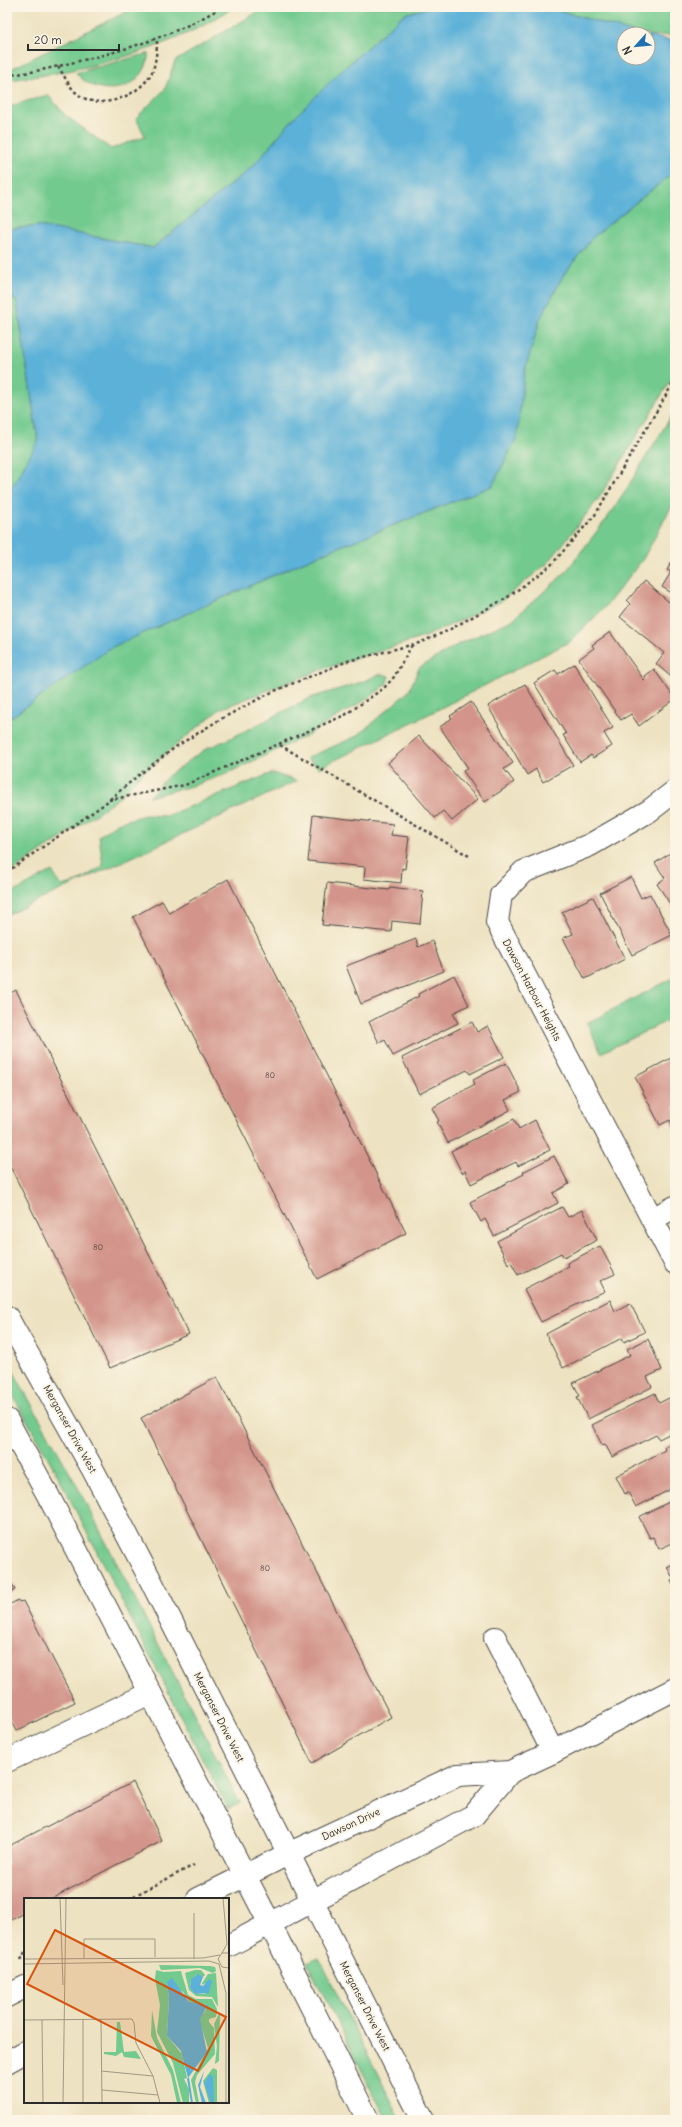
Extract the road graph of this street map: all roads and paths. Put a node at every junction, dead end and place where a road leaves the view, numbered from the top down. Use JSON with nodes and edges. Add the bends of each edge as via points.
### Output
{"nodes":[{"id":1,"x":222,"y":7,"type":"edge"},
{"id":2,"x":157,"y":39,"type":"junction"},
{"id":3,"x":58,"y":66,"type":"junction"},
{"id":4,"x":7,"y":75,"type":"edge"},
{"id":5,"x":675,"y":380,"type":"edge"},
{"id":6,"x":412,"y":644,"type":"junction"},
{"id":7,"x":280,"y":745,"type":"junction"},
{"id":8,"x":675,"y":791,"type":"edge"},
{"id":9,"x":109,"y":800,"type":"junction"},
{"id":10,"x":469,"y":856,"type":"dead end"},
{"id":11,"x":7,"y":872,"type":"edge"},
{"id":12,"x":675,"y":1207,"type":"edge"},
{"id":13,"x":652,"y":1219,"type":"junction"},
{"id":14,"x":675,"y":1263,"type":"edge"},
{"id":15,"x":7,"y":1317,"type":"edge"},
{"id":16,"x":7,"y":1420,"type":"edge"},
{"id":17,"x":495,"y":1638,"type":"dead end"},
{"id":18,"x":675,"y":1688,"type":"edge"},
{"id":19,"x":150,"y":1692,"type":"junction"},
{"id":20,"x":553,"y":1752,"type":"junction"},
{"id":21,"x":7,"y":1761,"type":"edge"},
{"id":22,"x":510,"y":1772,"type":"junction"},
{"id":23,"x":288,"y":1854,"type":"junction"},
{"id":24,"x":194,"y":1865,"type":"dead end"},
{"id":25,"x":244,"y":1876,"type":"junction"},
{"id":26,"x":130,"y":1898,"type":"edge"},
{"id":27,"x":200,"y":1898,"type":"edge"},
{"id":28,"x":312,"y":1903,"type":"junction"},
{"id":29,"x":270,"y":1924,"type":"junction"},
{"id":30,"x":229,"y":1945,"type":"edge"},
{"id":31,"x":24,"y":1954,"type":"edge"},
{"id":32,"x":20,"y":1964,"type":"dead end"},
{"id":33,"x":24,"y":1988,"type":"edge"},
{"id":34,"x":7,"y":1996,"type":"edge"},
{"id":35,"x":24,"y":2053,"type":"edge"},
{"id":36,"x":7,"y":2062,"type":"edge"},
{"id":37,"x":368,"y":2120,"type":"edge"},
{"id":38,"x":423,"y":2120,"type":"edge"}],
"edges":[{"from":1,"to":2,"type":"path","via":[[205,18]]},
{"from":2,"to":3,"type":"path","via":[[128,50]]},
{"from":2,"to":3,"type":"path","via":[[152,71],[143,84],[130,95],[112,100],[97,102],[83,98],[70,87]]},
{"from":3,"to":4,"type":"path"},
{"from":5,"to":6,"type":"path","via":[[595,515],[551,565],[508,597],[471,619]]},
{"from":6,"to":7,"type":"path","via":[[384,688],[332,722]]},
{"from":6,"to":9,"type":"path","via":[[348,661],[246,705],[177,746]]},
{"from":7,"to":9,"type":"path","via":[[185,785]]},
{"from":7,"to":10,"type":"path"},
{"from":8,"to":13,"type":"street","name":"Dawson Harbour Heights","via":[[649,812],[590,845],[523,872],[501,895],[497,922]]},
{"from":9,"to":11,"type":"path"},
{"from":12,"to":13,"type":"street"},
{"from":13,"to":14,"type":"street","name":"Dawson Harbour Heights"},
{"from":15,"to":23,"type":"street","name":"Merganser Drive West","via":[[92,1468]]},
{"from":16,"to":19,"type":"street"},
{"from":17,"to":20,"type":"street"},
{"from":18,"to":20,"type":"street","name":"Dawson Drive"},
{"from":19,"to":21,"type":"street"},
{"from":19,"to":25,"type":"street"},
{"from":20,"to":22,"type":"street","name":"Dawson Drive"},
{"from":22,"to":23,"type":"street","name":"Dawson Drive","via":[[458,1775]]},
{"from":22,"to":28,"type":"street","name":"Dawson Drive","via":[[474,1815]]},
{"from":23,"to":25,"type":"street","name":"Dawson Drive"},
{"from":23,"to":28,"type":"street","name":"Merganser Drive West"},
{"from":24,"to":26,"type":"path"},
{"from":25,"to":27,"type":"street","name":"Dawson Drive"},
{"from":25,"to":29,"type":"street"},
{"from":28,"to":29,"type":"street","name":"Dawson Drive"},
{"from":28,"to":38,"type":"street","name":"Merganser Drive West"},
{"from":29,"to":30,"type":"street","name":"Dawson Drive"},
{"from":29,"to":37,"type":"street"},
{"from":31,"to":32,"type":"path"},
{"from":33,"to":34,"type":"street"},
{"from":35,"to":36,"type":"street"}]}
